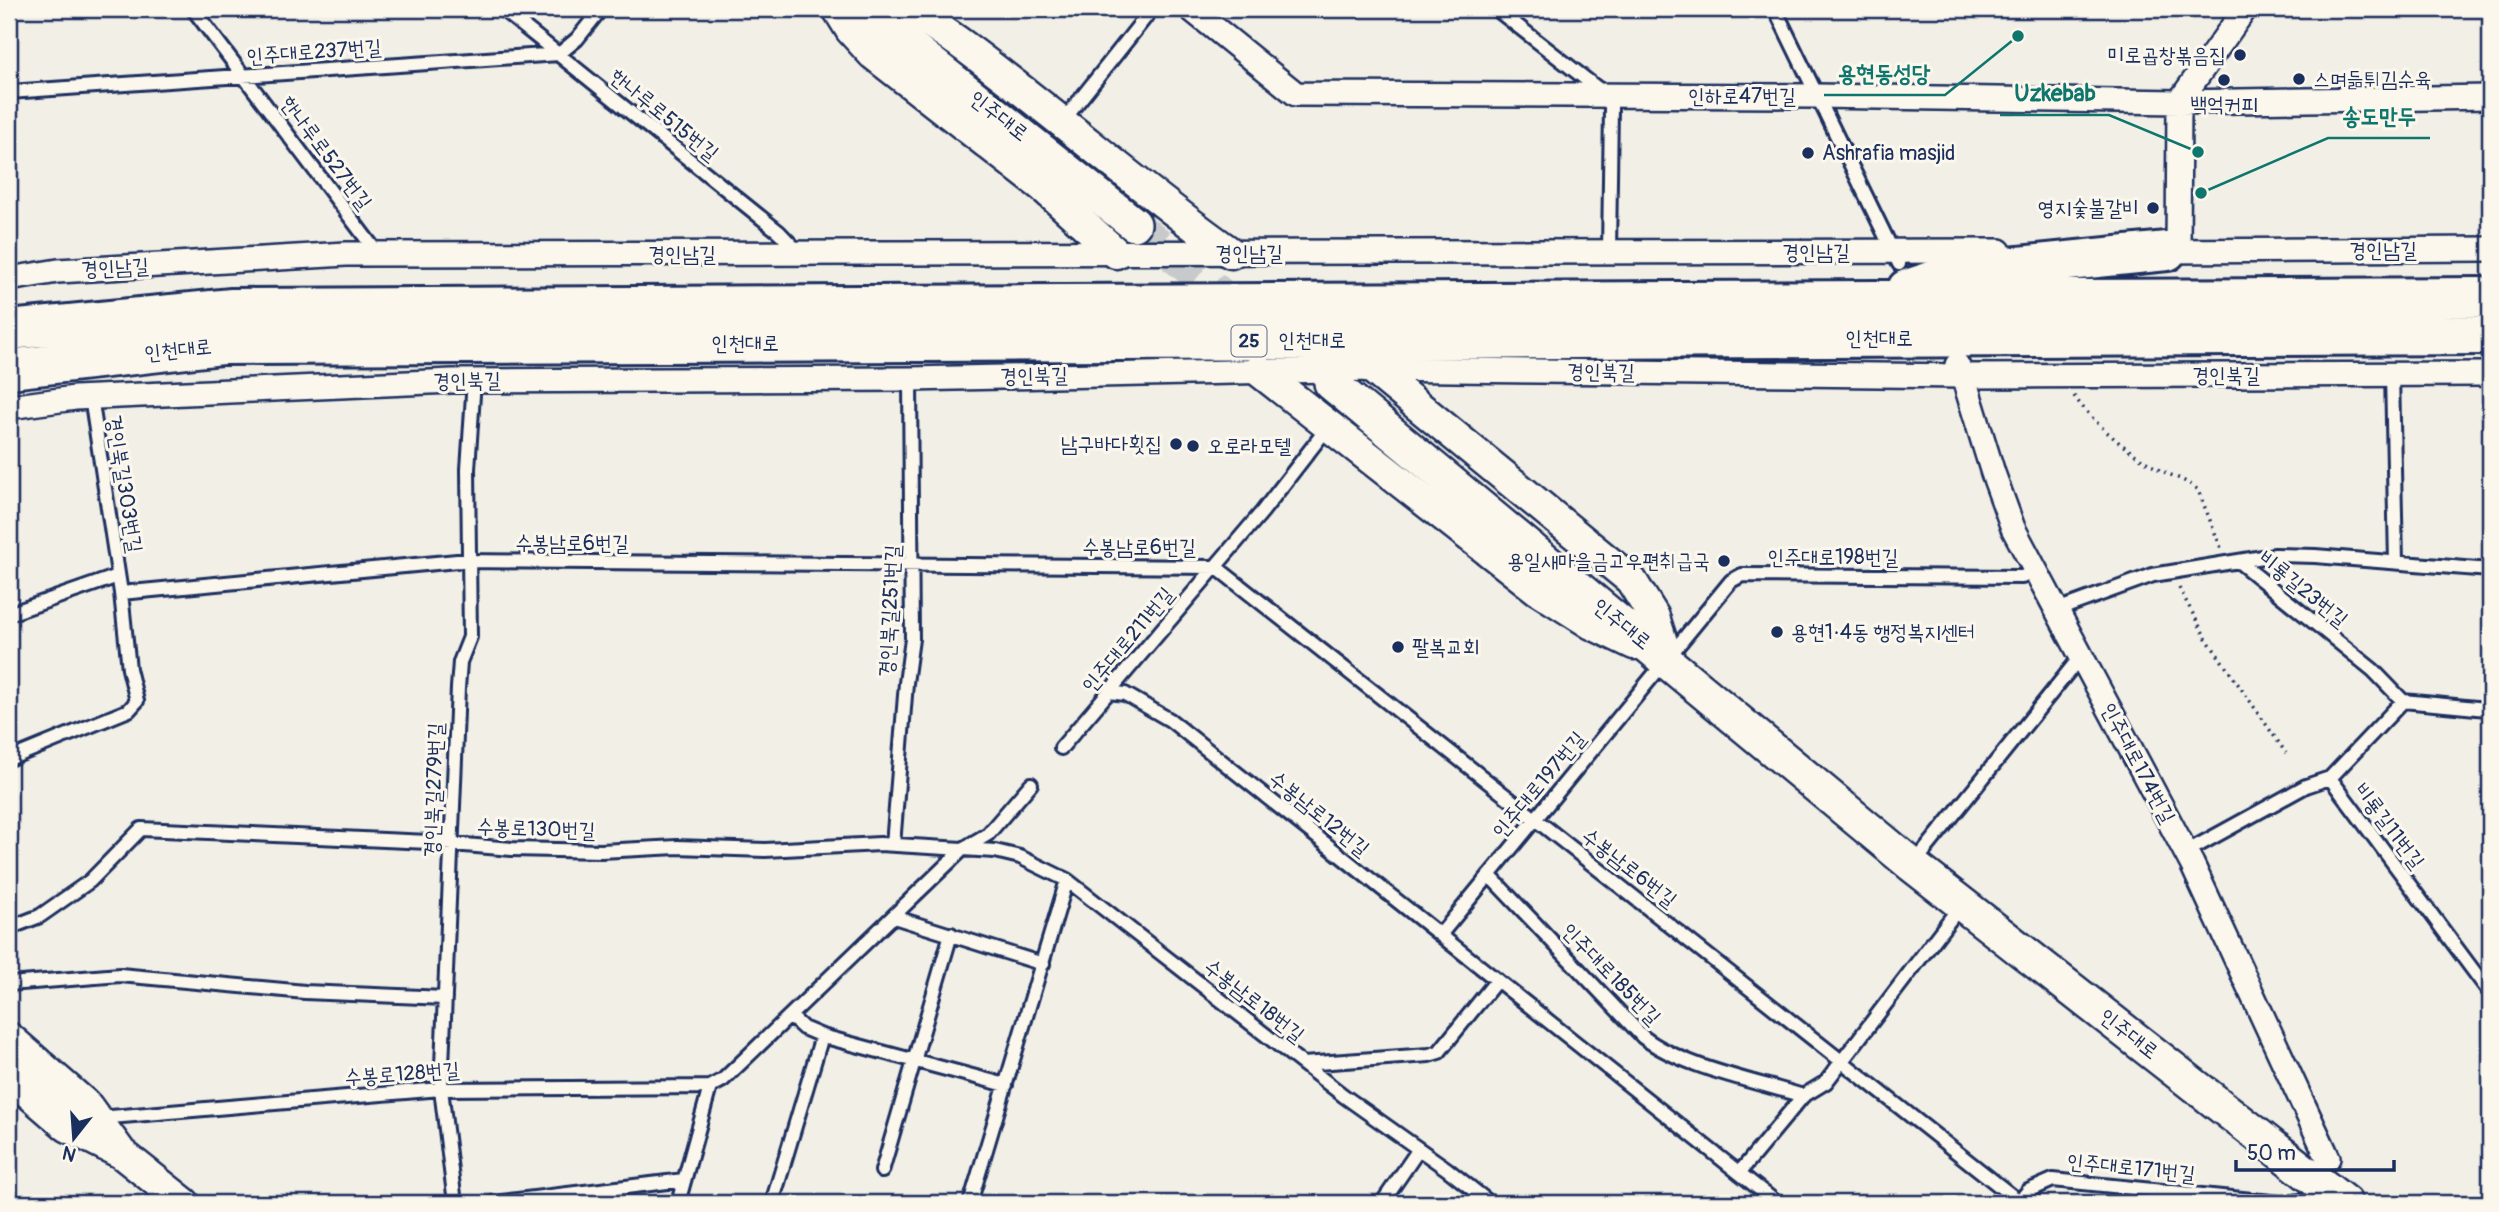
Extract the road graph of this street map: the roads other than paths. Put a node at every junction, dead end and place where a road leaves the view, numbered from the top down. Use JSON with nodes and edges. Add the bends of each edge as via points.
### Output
{"nodes":[{"id":1,"x":193,"y":9,"type":"edge"},
{"id":2,"x":502,"y":9,"type":"edge"},
{"id":3,"x":601,"y":9,"type":"edge"},
{"id":4,"x":838,"y":9,"type":"edge"},
{"id":5,"x":863,"y":9,"type":"edge"},
{"id":6,"x":907,"y":9,"type":"edge"},
{"id":7,"x":1152,"y":9,"type":"edge"},
{"id":8,"x":1191,"y":9,"type":"edge"},
{"id":9,"x":1496,"y":9,"type":"edge"},
{"id":10,"x":1775,"y":9,"type":"edge"},
{"id":11,"x":2245,"y":9,"type":"edge"},
{"id":12,"x":559,"y":54,"type":"junction"},
{"id":13,"x":243,"y":76,"type":"junction"},
{"id":14,"x":9,"y":92,"type":"edge"},
{"id":15,"x":1606,"y":95,"type":"junction"},
{"id":16,"x":1817,"y":96,"type":"junction"},
{"id":17,"x":2490,"y":97,"type":"edge"},
{"id":18,"x":2179,"y":102,"type":"junction"},
{"id":19,"x":1063,"y":121,"type":"junction"},
{"id":20,"x":1134,"y":224,"type":"tunnel mouth"},
{"id":21,"x":2490,"y":249,"type":"edge"},
{"id":22,"x":2172,"y":251,"type":"junction"},
{"id":23,"x":1609,"y":252,"type":"junction"},
{"id":24,"x":799,"y":253,"type":"junction"},
{"id":25,"x":1116,"y":253,"type":"junction"},
{"id":26,"x":1231,"y":253,"type":"junction"},
{"id":27,"x":378,"y":254,"type":"junction"},
{"id":28,"x":1896,"y":258,"type":"junction"},
{"id":29,"x":9,"y":279,"type":"edge"},
{"id":30,"x":2490,"y":297,"type":"edge"},
{"id":31,"x":1869,"y":300,"type":"junction"},
{"id":32,"x":9,"y":330,"type":"edge"},
{"id":33,"x":2490,"y":335,"type":"edge"},
{"id":34,"x":9,"y":369,"type":"edge"},
{"id":35,"x":1373,"y":369,"type":"junction"},
{"id":36,"x":1259,"y":370,"type":"junction"},
{"id":37,"x":1960,"y":370,"type":"junction"},
{"id":38,"x":2392,"y":374,"type":"junction"},
{"id":39,"x":2490,"y":374,"type":"edge"},
{"id":40,"x":910,"y":379,"type":"junction"},
{"id":41,"x":474,"y":380,"type":"junction"},
{"id":42,"x":1331,"y":383,"type":"dead end"},
{"id":43,"x":91,"y":397,"type":"junction"},
{"id":44,"x":9,"y":407,"type":"edge"},
{"id":45,"x":1328,"y":427,"type":"junction"},
{"id":46,"x":468,"y":561,"type":"junction"},
{"id":47,"x":2238,"y":561,"type":"junction"},
{"id":48,"x":2396,"y":562,"type":"junction"},
{"id":49,"x":913,"y":565,"type":"junction"},
{"id":50,"x":1216,"y":567,"type":"junction"},
{"id":51,"x":2490,"y":570,"type":"edge"},
{"id":52,"x":2036,"y":571,"type":"junction"},
{"id":53,"x":118,"y":576,"type":"junction"},
{"id":54,"x":121,"y":593,"type":"junction"},
{"id":55,"x":2057,"y":610,"type":"junction"},
{"id":56,"x":9,"y":614,"type":"edge"},
{"id":57,"x":2081,"y":656,"type":"junction"},
{"id":58,"x":1668,"y":661,"type":"junction"},
{"id":59,"x":1109,"y":692,"type":"junction"},
{"id":60,"x":2403,"y":701,"type":"junction"},
{"id":61,"x":2490,"y":712,"type":"edge"},
{"id":62,"x":1061,"y":748,"type":"dead end"},
{"id":63,"x":9,"y":759,"type":"edge"},
{"id":64,"x":2330,"y":778,"type":"junction"},
{"id":65,"x":1031,"y":784,"type":"dead end"},
{"id":66,"x":1535,"y":819,"type":"junction"},
{"id":67,"x":451,"y":844,"type":"junction"},
{"id":68,"x":893,"y":845,"type":"junction"},
{"id":69,"x":963,"y":849,"type":"junction"},
{"id":70,"x":2186,"y":852,"type":"junction"},
{"id":71,"x":1912,"y":865,"type":"junction"},
{"id":72,"x":1489,"y":875,"type":"junction"},
{"id":73,"x":1067,"y":880,"type":"junction"},
{"id":74,"x":1962,"y":904,"type":"junction"},
{"id":75,"x":895,"y":915,"type":"junction"},
{"id":76,"x":9,"y":928,"type":"edge"},
{"id":77,"x":951,"y":934,"type":"junction"},
{"id":78,"x":1440,"y":935,"type":"junction"},
{"id":79,"x":1043,"y":964,"type":"junction"},
{"id":80,"x":1497,"y":980,"type":"junction"},
{"id":81,"x":9,"y":984,"type":"edge"},
{"id":82,"x":2490,"y":993,"type":"edge"},
{"id":83,"x":445,"y":998,"type":"junction"},
{"id":84,"x":790,"y":1016,"type":"junction"},
{"id":85,"x":822,"y":1036,"type":"junction"},
{"id":86,"x":9,"y":1038,"type":"edge"},
{"id":87,"x":914,"y":1060,"type":"junction"},
{"id":88,"x":1842,"y":1061,"type":"junction"},
{"id":89,"x":1303,"y":1064,"type":"junction"},
{"id":90,"x":9,"y":1076,"type":"edge"},
{"id":91,"x":1006,"y":1085,"type":"junction"},
{"id":92,"x":710,"y":1087,"type":"junction"},
{"id":93,"x":441,"y":1089,"type":"junction"},
{"id":94,"x":1803,"y":1096,"type":"junction"},
{"id":95,"x":97,"y":1119,"type":"junction"},
{"id":96,"x":1419,"y":1149,"type":"junction"},
{"id":97,"x":121,"y":1153,"type":"junction"},
{"id":98,"x":2316,"y":1164,"type":"junction"},
{"id":99,"x":881,"y":1171,"type":"dead end"},
{"id":100,"x":1739,"y":1173,"type":"junction"},
{"id":101,"x":684,"y":1180,"type":"junction"},
{"id":102,"x":2340,"y":1199,"type":"edge"},
{"id":103,"x":184,"y":1203,"type":"edge"},
{"id":104,"x":455,"y":1203,"type":"edge"},
{"id":105,"x":493,"y":1203,"type":"edge"},
{"id":106,"x":678,"y":1203,"type":"edge"},
{"id":107,"x":772,"y":1203,"type":"edge"},
{"id":108,"x":970,"y":1203,"type":"edge"},
{"id":109,"x":1382,"y":1203,"type":"edge"},
{"id":110,"x":1490,"y":1203,"type":"edge"},
{"id":111,"x":1777,"y":1203,"type":"edge"},
{"id":112,"x":2020,"y":1203,"type":"edge"}],
"edges":[{"from":1,"to":13,"type":"lane","name":"한나루로527번길"},
{"from":2,"to":12,"type":"lane","name":"한나루로515번길"},
{"from":3,"to":12,"type":"lane"},
{"from":4,"to":25,"type":"street","via":[[873,54],[1042,186]]},
{"from":5,"to":20,"type":"main road","name":"인주대로"},
{"from":6,"to":19,"type":"street"},
{"from":7,"to":19,"type":"lane"},
{"from":8,"to":15,"type":"street","name":"인하로47번길","via":[[1296,94]]},
{"from":9,"to":15,"type":"lane"},
{"from":10,"to":16,"type":"lane"},
{"from":11,"to":18,"type":"street"},
{"from":12,"to":13,"type":"lane","name":"인주대로237번길"},
{"from":12,"to":24,"type":"lane","name":"한나루로515번길"},
{"from":13,"to":14,"type":"lane","name":"인주대로237번길"},
{"from":13,"to":27,"type":"lane","name":"한나루로527번길"},
{"from":15,"to":16,"type":"street","name":"인하로47번길"},
{"from":15,"to":23,"type":"lane","via":[[1611,107]]},
{"from":16,"to":18,"type":"street","name":"인하로47번길"},
{"from":16,"to":28,"type":"lane"},
{"from":17,"to":18,"type":"street","name":"인하로47번길"},
{"from":18,"to":22,"type":"street"},
{"from":19,"to":26,"type":"street"},
{"from":21,"to":22,"type":"street","name":"경인남길"},
{"from":22,"to":28,"type":"street","name":"경인남길"},
{"from":22,"to":31,"type":"highway","via":[[1959,272]]},
{"from":23,"to":26,"type":"street","name":"경인남길"},
{"from":23,"to":28,"type":"street","name":"경인남길"},
{"from":24,"to":25,"type":"street","name":"경인남길"},
{"from":24,"to":27,"type":"street","name":"경인남길"},
{"from":25,"to":26,"type":"street","name":"경인남길"},
{"from":27,"to":29,"type":"street","name":"경인남길","via":[[58,271]]},
{"from":30,"to":31,"type":"highway","name":"인천대로","number":"25"},
{"from":31,"to":32,"type":"highway","name":"인천대로","number":"25","via":[[232,308]]},
{"from":33,"to":34,"type":"highway","name":"인천대로","number":"25","via":[[222,345]]},
{"from":35,"to":36,"type":"street","name":"경인북길"},
{"from":35,"to":37,"type":"street","name":"경인북길"},
{"from":35,"to":58,"type":"street","via":[[1631,580],[1654,617]]},
{"from":36,"to":40,"type":"street","name":"경인북길"},
{"from":36,"to":45,"type":"street"},
{"from":37,"to":38,"type":"street","name":"경인북길","via":[[2060,376]]},
{"from":37,"to":52,"type":"street","name":"인주대로174번길","via":[[2013,528]]},
{"from":38,"to":39,"type":"street","name":"경인북길"},
{"from":38,"to":48,"type":"lane"},
{"from":40,"to":41,"type":"street","name":"경인북길"},
{"from":40,"to":49,"type":"lane","name":"경인북길251번길"},
{"from":41,"to":43,"type":"street","name":"경인북길"},
{"from":41,"to":46,"type":"lane","name":"경인북길279번길"},
{"from":42,"to":58,"type":"main road","name":"인주대로"},
{"from":43,"to":44,"type":"street","name":"경인북길"},
{"from":43,"to":53,"type":"lane","name":"경인북길303번길"},
{"from":45,"to":50,"type":"lane","name":"인주대로211번길"},
{"from":45,"to":58,"type":"street","via":[[1537,589],[1592,624]]},
{"from":46,"to":49,"type":"lane","name":"수봉남로6번길"},
{"from":46,"to":54,"type":"lane","name":"수봉남로6번길"},
{"from":46,"to":67,"type":"lane","name":"경인북길279번길","via":[[470,637],[460,663]]},
{"from":47,"to":48,"type":"lane","name":"비룡길23번길","via":[[2275,555]]},
{"from":47,"to":55,"type":"lane","via":[[2153,575]]},
{"from":47,"to":60,"type":"lane","name":"비룡길23번길","via":[[2373,670]]},
{"from":48,"to":51,"type":"lane","name":"비룡길23번길"},
{"from":49,"to":50,"type":"lane","name":"수봉남로6번길"},
{"from":49,"to":68,"type":"lane","name":"경인북길251번길","via":[[912,639]]},
{"from":50,"to":59,"type":"lane","name":"인주대로211번길"},
{"from":50,"to":66,"type":"lane","name":"수봉남로6번길"},
{"from":52,"to":55,"type":"street","name":"인주대로174번길"},
{"from":52,"to":58,"type":"lane","name":"인주대로198번길","via":[[2022,577],[1742,575],[1731,580]]},
{"from":53,"to":54,"type":"lane","name":"경인북길303번길"},
{"from":53,"to":56,"type":"lane","name":"경인북길303번길"},
{"from":54,"to":63,"type":"lane","name":"경인북길303번길","via":[[137,701],[129,710]]},
{"from":55,"to":57,"type":"street","name":"인주대로174번길"},
{"from":57,"to":70,"type":"street","name":"인주대로174번길"},
{"from":57,"to":71,"type":"lane"},
{"from":58,"to":66,"type":"lane","name":"인주대로197번길"},
{"from":58,"to":71,"type":"main road","name":"인주대로"},
{"from":59,"to":62,"type":"lane","name":"인주대로211번길"},
{"from":59,"to":78,"type":"lane","name":"수봉남로12번길","via":[[1125,694],[1170,720]]},
{"from":60,"to":61,"type":"lane"},
{"from":60,"to":64,"type":"lane"},
{"from":64,"to":70,"type":"lane","name":"비룡길11번길","via":[[2306,786]]},
{"from":64,"to":82,"type":"lane","name":"비룡길11번길"},
{"from":65,"to":69,"type":"lane","via":[[988,834]]},
{"from":66,"to":72,"type":"lane","name":"인주대로197번길"},
{"from":66,"to":88,"type":"lane","name":"수봉남로6번길"},
{"from":67,"to":68,"type":"lane","name":"수봉로130번길","via":[[601,850]]},
{"from":67,"to":76,"type":"lane","name":"수봉로130번길","via":[[141,829],[90,881],[40,916]]},
{"from":67,"to":83,"type":"lane","name":"경인북길279번길"},
{"from":68,"to":69,"type":"lane","name":"수봉로130번길"},
{"from":69,"to":73,"type":"lane","name":"수봉남로18번길","via":[[1020,857]]},
{"from":69,"to":75,"type":"lane"},
{"from":70,"to":98,"type":"street","name":"인주대로174번길"},
{"from":71,"to":74,"type":"main road","name":"인주대로"},
{"from":72,"to":78,"type":"lane","name":"인주대로197번길"},
{"from":72,"to":94,"type":"lane","name":"인주대로185번길","via":[[1659,1049]]},
{"from":73,"to":79,"type":"lane"},
{"from":73,"to":89,"type":"lane","name":"수봉남로18번길"},
{"from":74,"to":88,"type":"lane"},
{"from":74,"to":98,"type":"main road","name":"인주대로"},
{"from":75,"to":77,"type":"lane"},
{"from":75,"to":84,"type":"lane"},
{"from":77,"to":79,"type":"lane"},
{"from":77,"to":87,"type":"lane"},
{"from":78,"to":80,"type":"lane","name":"수봉남로12번길"},
{"from":79,"to":91,"type":"lane"},
{"from":80,"to":89,"type":"lane","via":[[1439,1052]]},
{"from":80,"to":100,"type":"lane","name":"수봉남로12번길"},
{"from":81,"to":83,"type":"lane","via":[[120,975],[305,992]]},
{"from":83,"to":93,"type":"lane","name":"경인북길279번길"},
{"from":84,"to":85,"type":"lane"},
{"from":84,"to":92,"type":"lane"},
{"from":85,"to":87,"type":"lane"},
{"from":85,"to":107,"type":"lane"},
{"from":86,"to":95,"type":"street","via":[[87,1105]]},
{"from":87,"to":91,"type":"lane"},
{"from":87,"to":99,"type":"lane"},
{"from":88,"to":94,"type":"lane","via":[[1826,1082]]},
{"from":88,"to":112,"type":"lane","name":"수봉남로6번길"},
{"from":89,"to":96,"type":"lane","name":"수봉남로18번길"},
{"from":90,"to":97,"type":"street","via":[[67,1126]]},
{"from":91,"to":108,"type":"lane"},
{"from":92,"to":93,"type":"lane","name":"수봉로128번길"},
{"from":92,"to":101,"type":"lane"},
{"from":93,"to":95,"type":"lane","name":"수봉로128번길"},
{"from":93,"to":104,"type":"lane","name":"경인북길279번길"},
{"from":94,"to":100,"type":"lane"},
{"from":95,"to":97,"type":"street"},
{"from":96,"to":109,"type":"lane"},
{"from":96,"to":110,"type":"lane","name":"수봉남로18번길"},
{"from":97,"to":103,"type":"street"},
{"from":98,"to":102,"type":"main road","name":"인주대로"},
{"from":100,"to":111,"type":"lane","name":"수봉남로12번길"},
{"from":101,"to":105,"type":"lane"},
{"from":101,"to":106,"type":"lane"},
{"from":102,"to":112,"type":"lane","name":"인주대로171번길","via":[[2282,1203],[2053,1180],[2028,1191]]}]}
